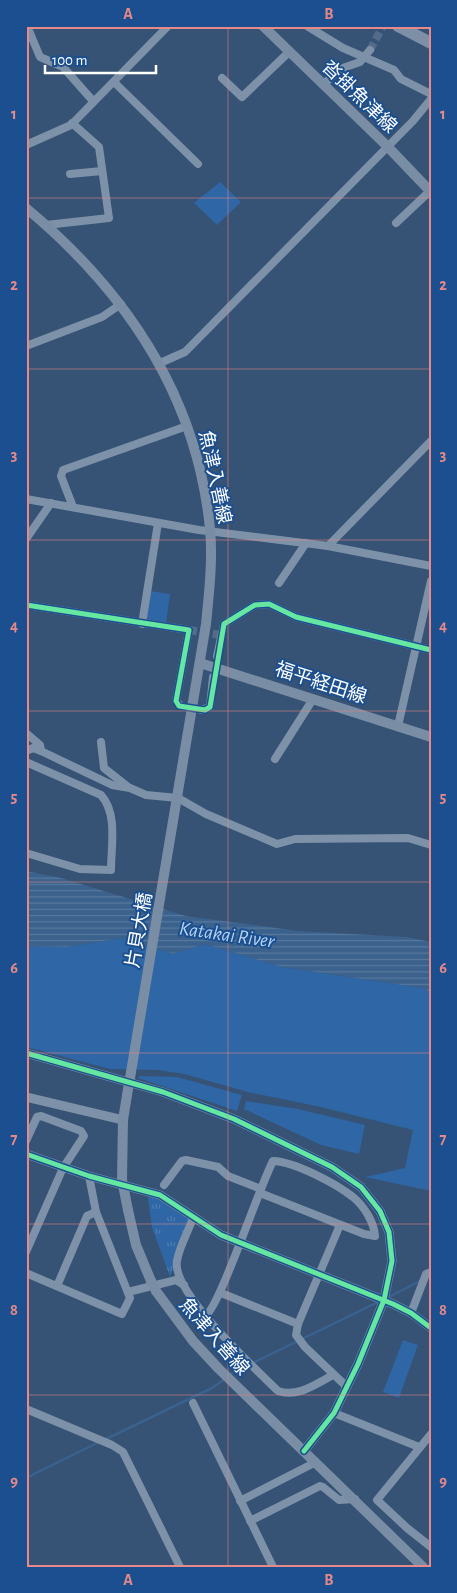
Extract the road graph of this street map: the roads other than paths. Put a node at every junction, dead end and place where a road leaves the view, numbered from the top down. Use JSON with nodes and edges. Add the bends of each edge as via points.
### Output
{"nodes":[{"id":1,"x":26,"y":26,"type":"edge"},
{"id":2,"x":168,"y":26,"type":"edge"},
{"id":3,"x":263,"y":26,"type":"edge"},
{"id":4,"x":307,"y":26,"type":"edge"},
{"id":5,"x":398,"y":26,"type":"edge"},
{"id":6,"x":431,"y":43,"type":"edge"},
{"id":7,"x":370,"y":50,"type":"tunnel mouth"},
{"id":8,"x":289,"y":52,"type":"junction"},
{"id":9,"x":365,"y":57,"type":"junction"},
{"id":10,"x":222,"y":78,"type":"dead end"},
{"id":11,"x":114,"y":82,"type":"junction"},
{"id":12,"x":323,"y":85,"type":"junction"},
{"id":13,"x":431,"y":94,"type":"edge"},
{"id":14,"x":431,"y":98,"type":"edge"},
{"id":15,"x":93,"y":101,"type":"junction"},
{"id":16,"x":72,"y":123,"type":"junction"},
{"id":17,"x":26,"y":145,"type":"edge"},
{"id":18,"x":387,"y":146,"type":"junction"},
{"id":19,"x":198,"y":164,"type":"dead end"},
{"id":20,"x":102,"y":171,"type":"junction"},
{"id":21,"x":70,"y":174,"type":"dead end"},
{"id":22,"x":430,"y":192,"type":"edge"},
{"id":23,"x":26,"y":208,"type":"edge"},
{"id":24,"x":396,"y":223,"type":"dead end"},
{"id":25,"x":46,"y":225,"type":"junction"},
{"id":26,"x":121,"y":304,"type":"junction"},
{"id":27,"x":26,"y":346,"type":"edge"},
{"id":28,"x":160,"y":363,"type":"junction"},
{"id":29,"x":187,"y":426,"type":"junction"},
{"id":30,"x":431,"y":441,"type":"edge"},
{"id":31,"x":26,"y":499,"type":"edge"},
{"id":32,"x":50,"y":503,"type":"junction"},
{"id":33,"x":73,"y":507,"type":"junction"},
{"id":34,"x":158,"y":523,"type":"junction"},
{"id":35,"x":210,"y":530,"type":"junction"},
{"id":36,"x":26,"y":539,"type":"edge"},
{"id":37,"x":306,"y":543,"type":"junction"},
{"id":38,"x":328,"y":546,"type":"junction"},
{"id":39,"x":431,"y":566,"type":"edge"},
{"id":40,"x":431,"y":581,"type":"edge"},
{"id":41,"x":279,"y":583,"type":"dead end"},
{"id":42,"x":26,"y":606,"type":"edge"},
{"id":43,"x":142,"y":624,"type":"junction"},
{"id":44,"x":416,"y":647,"type":"junction"},
{"id":45,"x":431,"y":650,"type":"edge"},
{"id":46,"x":217,"y":656,"type":"dead end"},
{"id":47,"x":200,"y":663,"type":"junction"},
{"id":48,"x":213,"y":677,"type":"dead end"},
{"id":49,"x":313,"y":699,"type":"junction"},
{"id":50,"x":181,"y":706,"type":"dead end"},
{"id":51,"x":201,"y":710,"type":"dead end"},
{"id":52,"x":398,"y":726,"type":"junction"},
{"id":53,"x":26,"y":734,"type":"edge"},
{"id":54,"x":431,"y":737,"type":"edge"},
{"id":55,"x":101,"y":742,"type":"dead end"},
{"id":56,"x":26,"y":751,"type":"edge"},
{"id":57,"x":41,"y":751,"type":"junction"},
{"id":58,"x":276,"y":759,"type":"dead end"},
{"id":59,"x":26,"y":762,"type":"edge"},
{"id":60,"x":130,"y":788,"type":"junction"},
{"id":61,"x":178,"y":802,"type":"junction"},
{"id":62,"x":431,"y":845,"type":"edge"},
{"id":63,"x":26,"y":853,"type":"edge"},
{"id":64,"x":26,"y":1054,"type":"edge"},
{"id":65,"x":133,"y":1059,"type":"joint"},
{"id":66,"x":26,"y":1096,"type":"edge"},
{"id":67,"x":123,"y":1120,"type":"junction"},
{"id":68,"x":26,"y":1141,"type":"edge"},
{"id":69,"x":26,"y":1154,"type":"edge"},
{"id":70,"x":63,"y":1168,"type":"junction"},
{"id":71,"x":90,"y":1176,"type":"junction"},
{"id":72,"x":164,"y":1185,"type":"dead end"},
{"id":73,"x":260,"y":1191,"type":"junction"},
{"id":74,"x":96,"y":1212,"type":"junction"},
{"id":75,"x":193,"y":1218,"type":"junction"},
{"id":76,"x":340,"y":1225,"type":"junction"},
{"id":77,"x":239,"y":1241,"type":"junction"},
{"id":78,"x":26,"y":1252,"type":"edge"},
{"id":79,"x":431,"y":1272,"type":"edge"},
{"id":80,"x":26,"y":1273,"type":"edge"},
{"id":81,"x":320,"y":1274,"type":"junction"},
{"id":82,"x":184,"y":1285,"type":"junction"},
{"id":83,"x":57,"y":1286,"type":"junction"},
{"id":84,"x":128,"y":1292,"type":"junction"},
{"id":85,"x":221,"y":1293,"type":"junction"},
{"id":86,"x":384,"y":1300,"type":"junction"},
{"id":87,"x":411,"y":1314,"type":"junction"},
{"id":88,"x":205,"y":1316,"type":"junction"},
{"id":89,"x":298,"y":1324,"type":"junction"},
{"id":90,"x":431,"y":1328,"type":"edge"},
{"id":91,"x":333,"y":1374,"type":"junction"},
{"id":92,"x":347,"y":1387,"type":"junction"},
{"id":93,"x":193,"y":1403,"type":"dead end"},
{"id":94,"x":26,"y":1409,"type":"edge"},
{"id":95,"x":334,"y":1413,"type":"junction"},
{"id":96,"x":430,"y":1435,"type":"edge"},
{"id":97,"x":419,"y":1448,"type":"junction"},
{"id":98,"x":304,"y":1451,"type":"junction"},
{"id":99,"x":316,"y":1462,"type":"junction"},
{"id":100,"x":355,"y":1499,"type":"junction"},
{"id":101,"x":240,"y":1501,"type":"junction"},
{"id":102,"x":250,"y":1521,"type":"junction"},
{"id":103,"x":431,"y":1547,"type":"edge"},
{"id":104,"x":180,"y":1567,"type":"edge"},
{"id":105,"x":273,"y":1567,"type":"edge"},
{"id":106,"x":423,"y":1567,"type":"edge"}],
"edges":[{"from":1,"to":15,"type":"street","via":[[40,56],[63,67]]},
{"from":2,"to":11,"type":"street"},
{"from":3,"to":8,"type":"main road","name":"沓掛魚津線"},
{"from":4,"to":9,"type":"street"},
{"from":5,"to":6,"type":"highway"},
{"from":7,"to":9,"type":"street"},
{"from":8,"to":10,"type":"street","via":[[242,97]]},
{"from":8,"to":12,"type":"main road","name":"沓掛魚津線"},
{"from":9,"to":12,"type":"street","via":[[340,69]]},
{"from":9,"to":13,"type":"street","via":[[394,70],[401,79]]},
{"from":11,"to":15,"type":"street"},
{"from":11,"to":19,"type":"street"},
{"from":12,"to":18,"type":"main road","name":"沓掛魚津線"},
{"from":14,"to":18,"type":"street"},
{"from":15,"to":16,"type":"street"},
{"from":16,"to":17,"type":"street"},
{"from":16,"to":20,"type":"street","via":[[99,147]]},
{"from":18,"to":22,"type":"main road","name":"沓掛魚津線"},
{"from":18,"to":28,"type":"street","via":[[185,352]]},
{"from":20,"to":21,"type":"street"},
{"from":20,"to":25,"type":"street","via":[[109,218]]},
{"from":22,"to":24,"type":"street"},
{"from":23,"to":25,"type":"main road","name":"魚津入善線"},
{"from":25,"to":26,"type":"main road","name":"魚津入善線","via":[[85,262]]},
{"from":26,"to":27,"type":"street","via":[[102,317]]},
{"from":26,"to":28,"type":"main road","name":"魚津入善線"},
{"from":28,"to":29,"type":"main road","name":"魚津入善線"},
{"from":29,"to":33,"type":"street","via":[[63,470],[61,476]]},
{"from":29,"to":35,"type":"main road","name":"魚津入善線","via":[[200,468]]},
{"from":30,"to":38,"type":"street"},
{"from":31,"to":32,"type":"street"},
{"from":32,"to":33,"type":"street"},
{"from":32,"to":36,"type":"street"},
{"from":33,"to":34,"type":"street"},
{"from":34,"to":35,"type":"street"},
{"from":34,"to":43,"type":"street"},
{"from":35,"to":37,"type":"street"},
{"from":35,"to":47,"type":"main road","name":"魚津入善線","via":[[210,580]]},
{"from":37,"to":38,"type":"street"},
{"from":37,"to":41,"type":"street"},
{"from":38,"to":39,"type":"street"},
{"from":40,"to":44,"type":"street"},
{"from":42,"to":43,"type":"street"},
{"from":43,"to":50,"type":"street","via":[[189,630],[176,701]]},
{"from":44,"to":45,"type":"street"},
{"from":44,"to":46,"type":"street","via":[[296,618],[269,604],[255,605],[224,624]]},
{"from":44,"to":52,"type":"street"},
{"from":47,"to":49,"type":"main road","name":"福平経田線"},
{"from":47,"to":61,"type":"main road","name":"魚津入善線"},
{"from":48,"to":51,"type":"street","via":[[210,706]]},
{"from":49,"to":52,"type":"main road","name":"福平経田線"},
{"from":49,"to":58,"type":"street"},
{"from":52,"to":54,"type":"main road","name":"福平経田線"},
{"from":53,"to":57,"type":"street","via":[[40,745]]},
{"from":55,"to":60,"type":"street","via":[[104,768]]},
{"from":56,"to":57,"type":"street","via":[[33,748]]},
{"from":57,"to":60,"type":"street","via":[[112,785]]},
{"from":59,"to":63,"type":"street","via":[[101,794],[107,801],[111,814],[111,870],[80,869]]},
{"from":60,"to":61,"type":"street"},
{"from":61,"to":62,"type":"street","via":[[277,844],[295,839],[408,838]]},
{"from":61,"to":65,"type":"main road","name":"片貝大橋"},
{"from":64,"to":86,"type":"street","via":[[200,1104],[332,1167],[354,1182],[380,1211],[389,1232],[392,1261]]},
{"from":65,"to":67,"type":"main road","name":"魚津入善線","bridge":true},
{"from":66,"to":67,"type":"street"},
{"from":67,"to":98,"type":"main road","name":"魚津入善線","bridge":true,"via":[[122,1180],[136,1245],[154,1286],[192,1341]]},
{"from":68,"to":70,"type":"street","via":[[37,1117],[41,1116],[81,1131],[84,1136]]},
{"from":69,"to":70,"type":"street"},
{"from":70,"to":71,"type":"street"},
{"from":70,"to":78,"type":"street"},
{"from":71,"to":74,"type":"street"},
{"from":71,"to":75,"type":"street","via":[[160,1195]]},
{"from":72,"to":73,"type":"street","via":[[186,1160],[218,1167],[228,1176]]},
{"from":73,"to":76,"type":"street"},
{"from":73,"to":76,"type":"street","via":[[273,1161],[287,1162],[354,1198],[374,1227],[375,1236]]},
{"from":73,"to":77,"type":"street"},
{"from":74,"to":83,"type":"street","via":[[87,1216]]},
{"from":74,"to":84,"type":"street"},
{"from":75,"to":77,"type":"street","via":[[220,1235]]},
{"from":75,"to":82,"type":"street","via":[[176,1262],[178,1276]]},
{"from":76,"to":81,"type":"street"},
{"from":77,"to":81,"type":"street"},
{"from":77,"to":85,"type":"street"},
{"from":79,"to":87,"type":"street","via":[[426,1274]]},
{"from":80,"to":83,"type":"street"},
{"from":81,"to":86,"type":"street"},
{"from":81,"to":89,"type":"street"},
{"from":82,"to":84,"type":"street","via":[[176,1280]]},
{"from":82,"to":88,"type":"street"},
{"from":83,"to":84,"type":"street","via":[[122,1314],[130,1298]]},
{"from":85,"to":88,"type":"street","via":[[211,1313]]},
{"from":85,"to":89,"type":"street"},
{"from":86,"to":87,"type":"street"},
{"from":86,"to":92,"type":"street"},
{"from":87,"to":90,"type":"street"},
{"from":88,"to":91,"type":"street","via":[[278,1391],[296,1394]]},
{"from":89,"to":91,"type":"street","via":[[296,1335]]},
{"from":91,"to":92,"type":"street"},
{"from":92,"to":95,"type":"street"},
{"from":93,"to":101,"type":"street"},
{"from":94,"to":104,"type":"street","via":[[123,1452]]},
{"from":95,"to":97,"type":"street"},
{"from":95,"to":98,"type":"street"},
{"from":96,"to":97,"type":"street"},
{"from":97,"to":103,"type":"street","via":[[378,1500]]},
{"from":98,"to":99,"type":"main road","name":"魚津入善線"},
{"from":99,"to":100,"type":"main road","name":"魚津入善線"},
{"from":99,"to":101,"type":"street"},
{"from":100,"to":102,"type":"street","via":[[339,1500],[320,1486]]},
{"from":100,"to":106,"type":"main road","name":"魚津入善線"},
{"from":101,"to":102,"type":"street"},
{"from":102,"to":105,"type":"street"}]}
